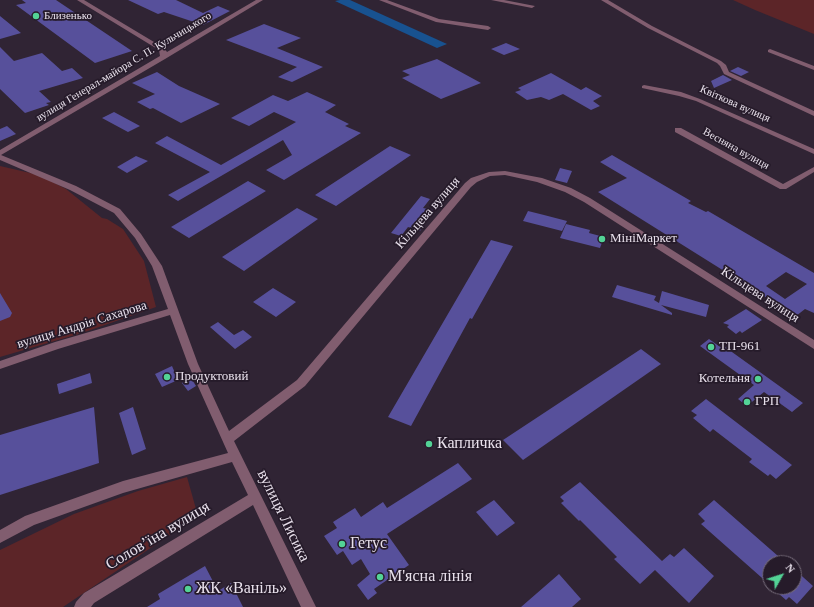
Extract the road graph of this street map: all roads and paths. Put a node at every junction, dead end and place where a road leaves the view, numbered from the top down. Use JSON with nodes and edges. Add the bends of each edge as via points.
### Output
{"nodes":[{"id":1,"x":80,"y":0,"type":"edge"},
{"id":2,"x":259,"y":0,"type":"edge"},
{"id":3,"x":382,"y":0,"type":"edge"},
{"id":4,"x":494,"y":0,"type":"edge"},
{"id":5,"x":604,"y":0,"type":"edge"},
{"id":6,"x":532,"y":6,"type":"dead end"},
{"id":7,"x":488,"y":28,"type":"dead end"},
{"id":8,"x":770,"y":51,"type":"dead end"},
{"id":9,"x":163,"y":58,"type":"junction"},
{"id":10,"x":814,"y":68,"type":"edge"},
{"id":11,"x":644,"y":87,"type":"dead end"},
{"id":12,"x":814,"y":114,"type":"edge"},
{"id":13,"x":678,"y":130,"type":"dead end"},
{"id":14,"x":814,"y":152,"type":"edge"},
{"id":15,"x":0,"y":153,"type":"edge"},
{"id":16,"x":0,"y":156,"type":"edge"},
{"id":17,"x":814,"y":169,"type":"edge"},
{"id":18,"x":172,"y":311,"type":"junction"},
{"id":19,"x":814,"y":345,"type":"edge"},
{"id":20,"x":0,"y":365,"type":"edge"},
{"id":21,"x":227,"y":439,"type":"junction"},
{"id":22,"x":235,"y":456,"type":"junction"},
{"id":23,"x":255,"y":497,"type":"junction"},
{"id":24,"x":0,"y":537,"type":"edge"},
{"id":25,"x":81,"y":607,"type":"edge"},
{"id":26,"x":309,"y":607,"type":"edge"}],
"edges":[{"from":1,"to":9,"type":"street","via":[[162,49]]},
{"from":2,"to":9,"type":"street","name":"вулиця Генерал-майора С. П. Кульчицького"},
{"from":3,"to":7,"type":"street","via":[[438,21]]},
{"from":4,"to":6,"type":"street"},
{"from":5,"to":12,"type":"street","via":[[719,62],[726,73]]},
{"from":8,"to":10,"type":"street"},
{"from":9,"to":15,"type":"street","name":"вулиця Генерал-майора С. П. Кульчицького"},
{"from":11,"to":14,"type":"street","name":"Квіткова вулиця","via":[[681,94],[709,104]]},
{"from":13,"to":17,"type":"street","name":"Весняна вулиця","via":[[783,187]]},
{"from":16,"to":18,"type":"street","via":[[73,188],[117,211],[138,236],[157,266]]},
{"from":18,"to":20,"type":"street","name":"вулиця Андрія Сахарова"},
{"from":18,"to":21,"type":"street","via":[[192,364]]},
{"from":19,"to":21,"type":"street","name":"Кільцева вулиця","via":[[582,197],[539,180],[506,173],[489,174],[468,185],[301,383]]},
{"from":21,"to":22,"type":"street","name":"вулиця Лисика"},
{"from":22,"to":23,"type":"street","name":"вулиця Лисика"},
{"from":22,"to":24,"type":"street","via":[[123,487],[30,520]]},
{"from":23,"to":25,"type":"street","name":"Соловʼїна вулиця","via":[[89,598]]},
{"from":23,"to":26,"type":"street","name":"вулиця Лисика"}]}
